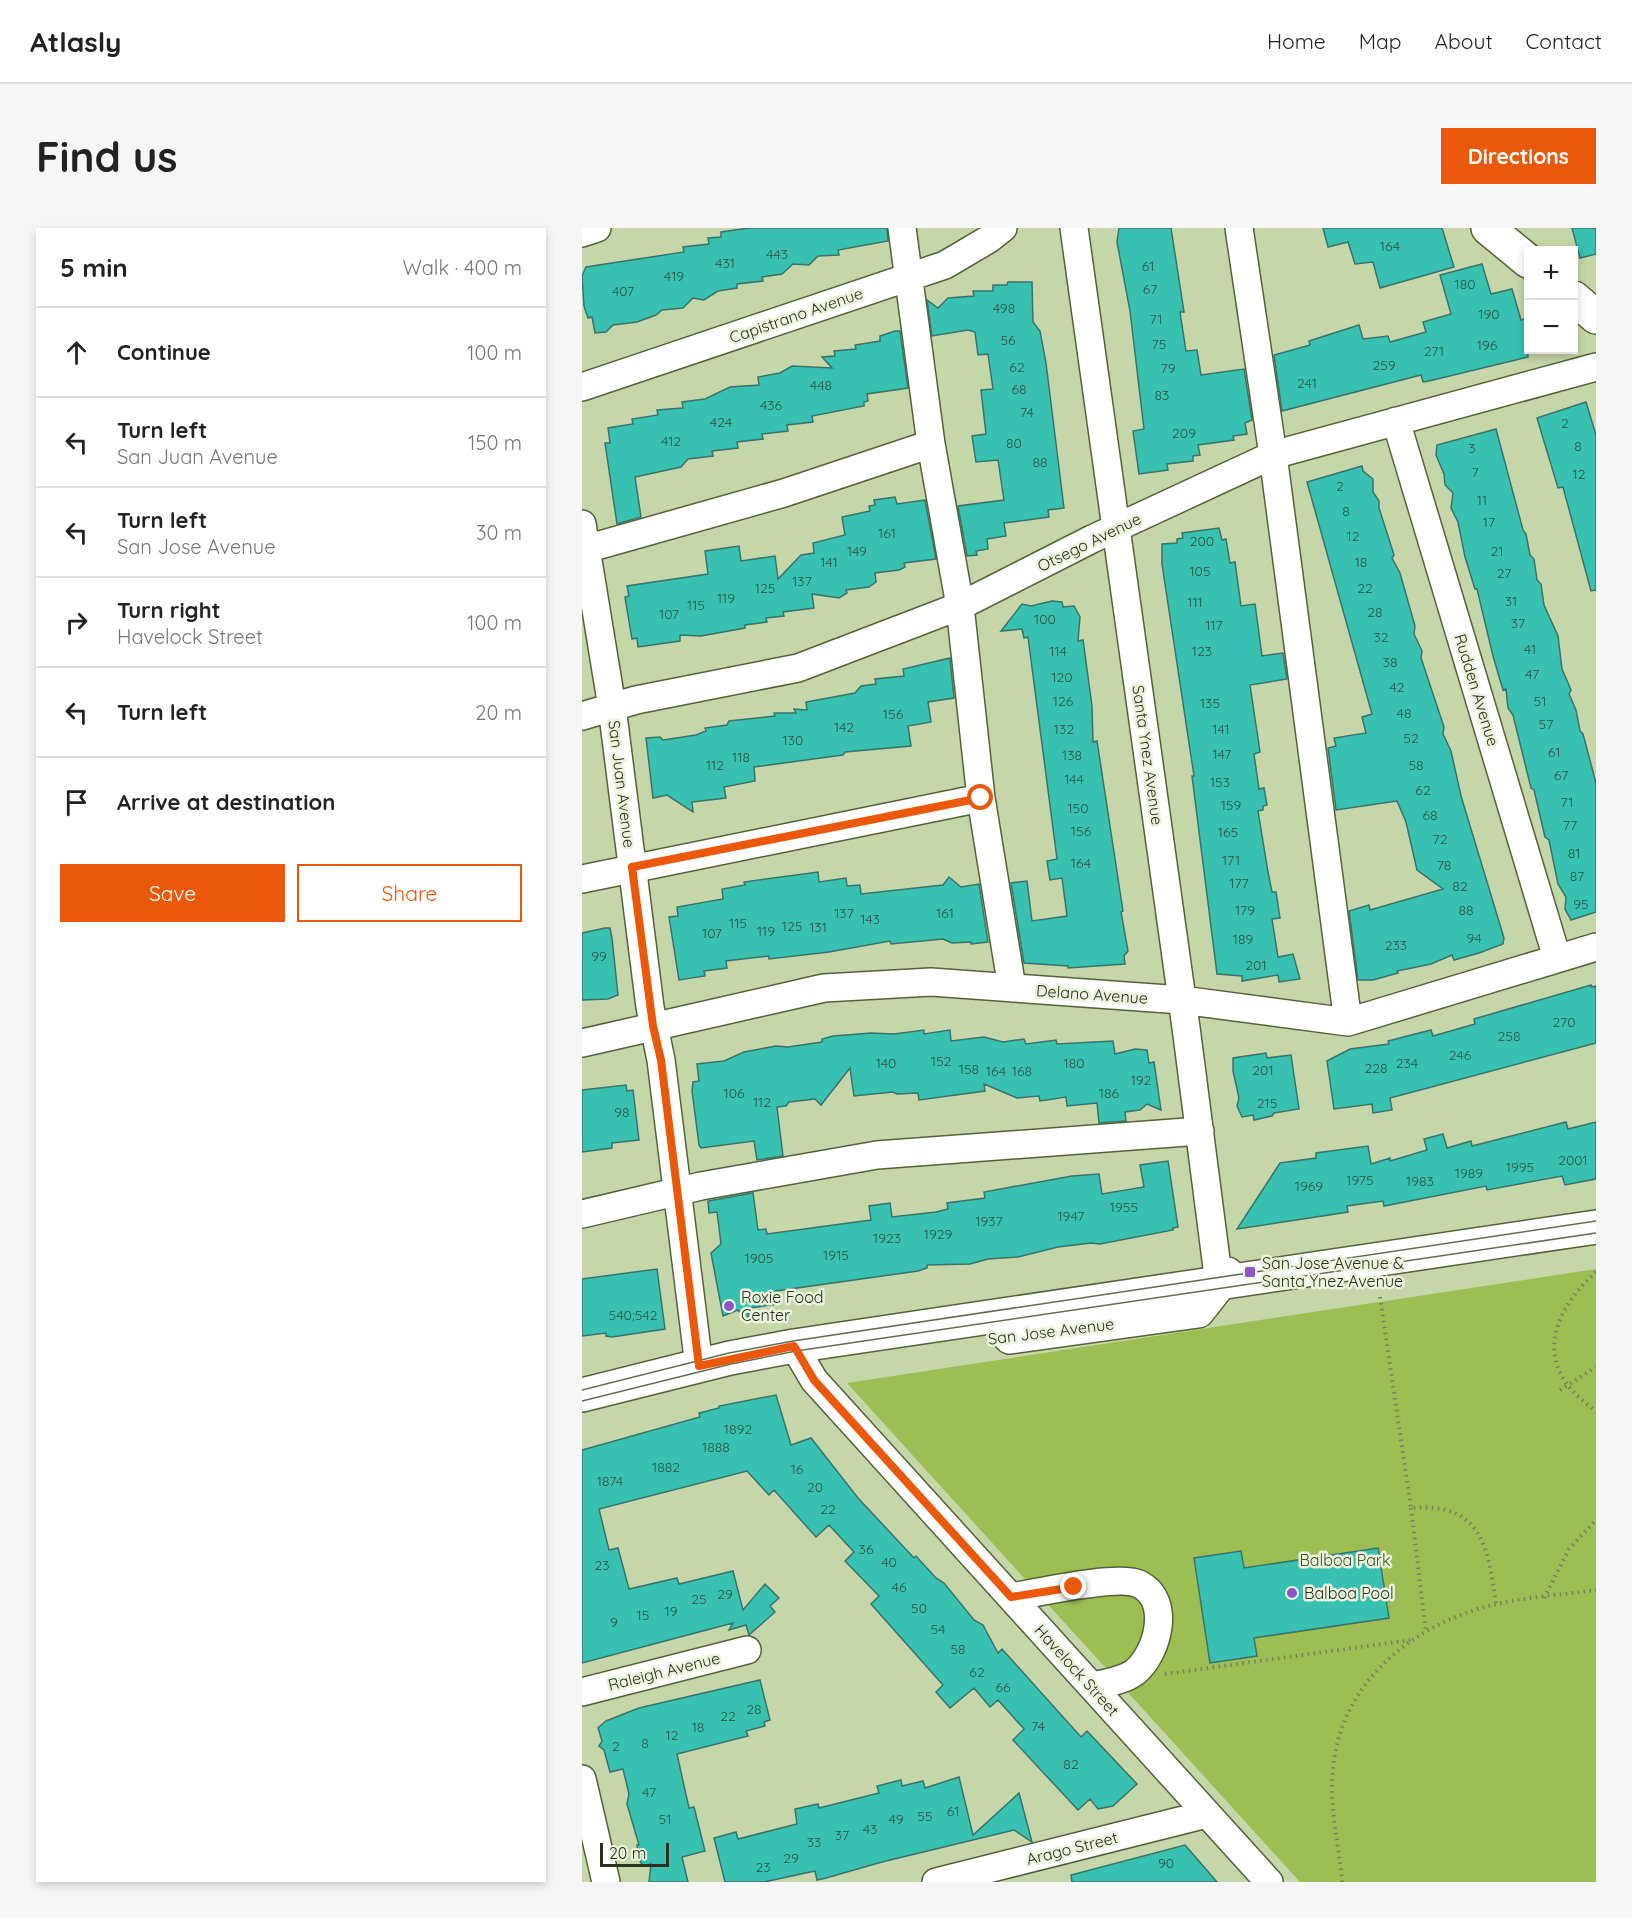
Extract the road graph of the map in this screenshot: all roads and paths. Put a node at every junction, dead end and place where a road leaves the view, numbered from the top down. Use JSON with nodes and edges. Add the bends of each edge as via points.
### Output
{"nodes":[{"id":1,"x":597,"y":228,"type":"edge"},
{"id":2,"x":902,"y":228,"type":"edge"},
{"id":3,"x":1003,"y":228,"type":"edge"},
{"id":4,"x":1074,"y":228,"type":"edge"},
{"id":5,"x":1239,"y":228,"type":"edge"},
{"id":6,"x":1488,"y":228,"type":"edge"},
{"id":7,"x":582,"y":233,"type":"edge"},
{"id":8,"x":1524,"y":258,"type":"edge"},
{"id":9,"x":909,"y":277,"type":"junction"},
{"id":10,"x":1576,"y":300,"type":"edge"},
{"id":11,"x":1596,"y":317,"type":"edge"},
{"id":12,"x":1596,"y":367,"type":"edge"},
{"id":13,"x":582,"y":387,"type":"edge"},
{"id":14,"x":1396,"y":422,"type":"junction"},
{"id":15,"x":931,"y":444,"type":"junction"},
{"id":16,"x":1273,"y":455,"type":"junction"},
{"id":17,"x":1117,"y":529,"type":"junction"},
{"id":18,"x":583,"y":541,"type":"edge"},
{"id":19,"x":960,"y":606,"type":"junction"},
{"id":20,"x":612,"y":707,"type":"junction"},
{"id":21,"x":582,"y":716,"type":"edge"},
{"id":22,"x":981,"y":798,"type":"junction"},
{"id":23,"x":632,"y":867,"type":"junction"},
{"id":24,"x":582,"y":879,"type":"edge"},
{"id":25,"x":1596,"y":947,"type":"edge"},
{"id":26,"x":1557,"y":958,"type":"junction"},
{"id":27,"x":1012,"y":988,"type":"junction"},
{"id":28,"x":1182,"y":1000,"type":"junction"},
{"id":29,"x":1347,"y":1022,"type":"junction"},
{"id":30,"x":653,"y":1026,"type":"junction"},
{"id":31,"x":582,"y":1043,"type":"edge"},
{"id":32,"x":1200,"y":1131,"type":"junction"},
{"id":33,"x":677,"y":1191,"type":"junction"},
{"id":34,"x":582,"y":1214,"type":"edge"},
{"id":35,"x":1596,"y":1227,"type":"edge"},
{"id":36,"x":1596,"y":1272,"type":"edge"},
{"id":37,"x":1219,"y":1283,"type":"junction"},
{"id":38,"x":1380,"y":1297,"type":"dead end"},
{"id":39,"x":794,"y":1346,"type":"junction"},
{"id":40,"x":699,"y":1366,"type":"junction"},
{"id":41,"x":1596,"y":1367,"type":"edge"},
{"id":42,"x":1568,"y":1385,"type":"junction"},
{"id":43,"x":1560,"y":1390,"type":"dead end"},
{"id":44,"x":582,"y":1395,"type":"edge"},
{"id":45,"x":1596,"y":1412,"type":"edge"},
{"id":46,"x":1411,"y":1508,"type":"junction"},
{"id":47,"x":1596,"y":1520,"type":"edge"},
{"id":48,"x":1596,"y":1590,"type":"edge"},
{"id":49,"x":1011,"y":1597,"type":"junction"},
{"id":50,"x":1544,"y":1598,"type":"junction"},
{"id":51,"x":1496,"y":1605,"type":"junction"},
{"id":52,"x":1426,"y":1633,"type":"junction"},
{"id":53,"x":1414,"y":1639,"type":"junction"},
{"id":54,"x":747,"y":1650,"type":"dead end"},
{"id":55,"x":1121,"y":1680,"type":"junction"},
{"id":56,"x":1092,"y":1686,"type":"junction"},
{"id":57,"x":582,"y":1692,"type":"edge"},
{"id":58,"x":582,"y":1779,"type":"edge"},
{"id":59,"x":1208,"y":1814,"type":"junction"},
{"id":60,"x":606,"y":1882,"type":"edge"},
{"id":61,"x":936,"y":1882,"type":"edge"},
{"id":62,"x":1269,"y":1882,"type":"edge"},
{"id":63,"x":1342,"y":1882,"type":"edge"}],
"edges":[{"from":1,"to":7,"type":"street"},
{"from":2,"to":9,"type":"street"},
{"from":3,"to":9,"type":"street","name":"Capistrano Avenue","via":[[945,265]]},
{"from":4,"to":17,"type":"street","name":"Santa Ynez Avenue"},
{"from":5,"to":16,"type":"street"},
{"from":6,"to":8,"type":"main road"},
{"from":9,"to":13,"type":"street","name":"Capistrano Avenue"},
{"from":9,"to":15,"type":"street"},
{"from":10,"to":11,"type":"main road"},
{"from":12,"to":14,"type":"street","name":"Otsego Avenue"},
{"from":14,"to":16,"type":"street","name":"Otsego Avenue"},
{"from":14,"to":26,"type":"street","name":"Rudden Avenue"},
{"from":15,"to":18,"type":"street","via":[[784,493]]},
{"from":15,"to":19,"type":"street"},
{"from":16,"to":17,"type":"street","name":"Otsego Avenue"},
{"from":16,"to":29,"type":"street"},
{"from":17,"to":19,"type":"street","name":"Otsego Avenue"},
{"from":17,"to":28,"type":"street","name":"Santa Ynez Avenue"},
{"from":18,"to":20,"type":"street","name":"San Juan Avenue"},
{"from":19,"to":20,"type":"street","name":"Otsego Avenue","via":[[798,668]]},
{"from":19,"to":22,"type":"street"},
{"from":20,"to":21,"type":"street","name":"Otsego Avenue"},
{"from":20,"to":23,"type":"street","name":"San Juan Avenue"},
{"from":22,"to":23,"type":"street"},
{"from":22,"to":27,"type":"street"},
{"from":23,"to":24,"type":"street"},
{"from":23,"to":30,"type":"street","name":"San Juan Avenue"},
{"from":25,"to":26,"type":"street","name":"Delano Avenue"},
{"from":26,"to":29,"type":"street","name":"Delano Avenue"},
{"from":27,"to":28,"type":"street","name":"Delano Avenue"},
{"from":27,"to":30,"type":"street","name":"Delano Avenue","via":[[930,982],[824,988]]},
{"from":28,"to":29,"type":"street","name":"Delano Avenue"},
{"from":28,"to":32,"type":"street","name":"Santa Ynez Avenue"},
{"from":30,"to":31,"type":"street","name":"Delano Avenue"},
{"from":30,"to":33,"type":"street","name":"San Juan Avenue","via":[[661,1060]]},
{"from":32,"to":33,"type":"street","via":[[877,1155]]},
{"from":32,"to":37,"type":"street","name":"Santa Ynez Avenue"},
{"from":33,"to":34,"type":"street"},
{"from":33,"to":40,"type":"street","name":"San Juan Avenue"},
{"from":35,"to":37,"type":"main road","name":"San Jose Avenue"},
{"from":36,"to":42,"type":"path","via":[[1568,1300],[1557,1328],[1557,1358]]},
{"from":37,"to":39,"type":"main road","name":"San Jose Avenue"},
{"from":38,"to":46,"type":"path"},
{"from":39,"to":40,"type":"main road","name":"San Jose Avenue"},
{"from":39,"to":49,"type":"street","name":"Havelock Street","via":[[814,1380]]},
{"from":40,"to":44,"type":"main road","name":"San Jose Avenue"},
{"from":41,"to":42,"type":"path"},
{"from":42,"to":43,"type":"path"},
{"from":42,"to":45,"type":"path"},
{"from":46,"to":51,"type":"path","via":[[1436,1506],[1453,1512],[1479,1532]]},
{"from":46,"to":52,"type":"path"},
{"from":47,"to":50,"type":"path","via":[[1569,1549]]},
{"from":48,"to":50,"type":"path"},
{"from":49,"to":55,"type":"street","via":[[1119,1580],[1139,1584],[1154,1598],[1158,1630],[1144,1664]]},
{"from":49,"to":56,"type":"street","name":"Havelock Street"},
{"from":50,"to":51,"type":"path"},
{"from":51,"to":52,"type":"path","via":[[1462,1614]]},
{"from":52,"to":53,"type":"path"},
{"from":53,"to":55,"type":"path"},
{"from":53,"to":63,"type":"path","via":[[1377,1669],[1358,1695],[1336,1741],[1332,1817]]},
{"from":54,"to":57,"type":"street","name":"Raleigh Avenue"},
{"from":55,"to":56,"type":"street"},
{"from":56,"to":59,"type":"street","name":"Havelock Street"},
{"from":58,"to":60,"type":"street"},
{"from":59,"to":61,"type":"street","name":"Arago Street"},
{"from":59,"to":62,"type":"street","name":"Havelock Street"}]}
